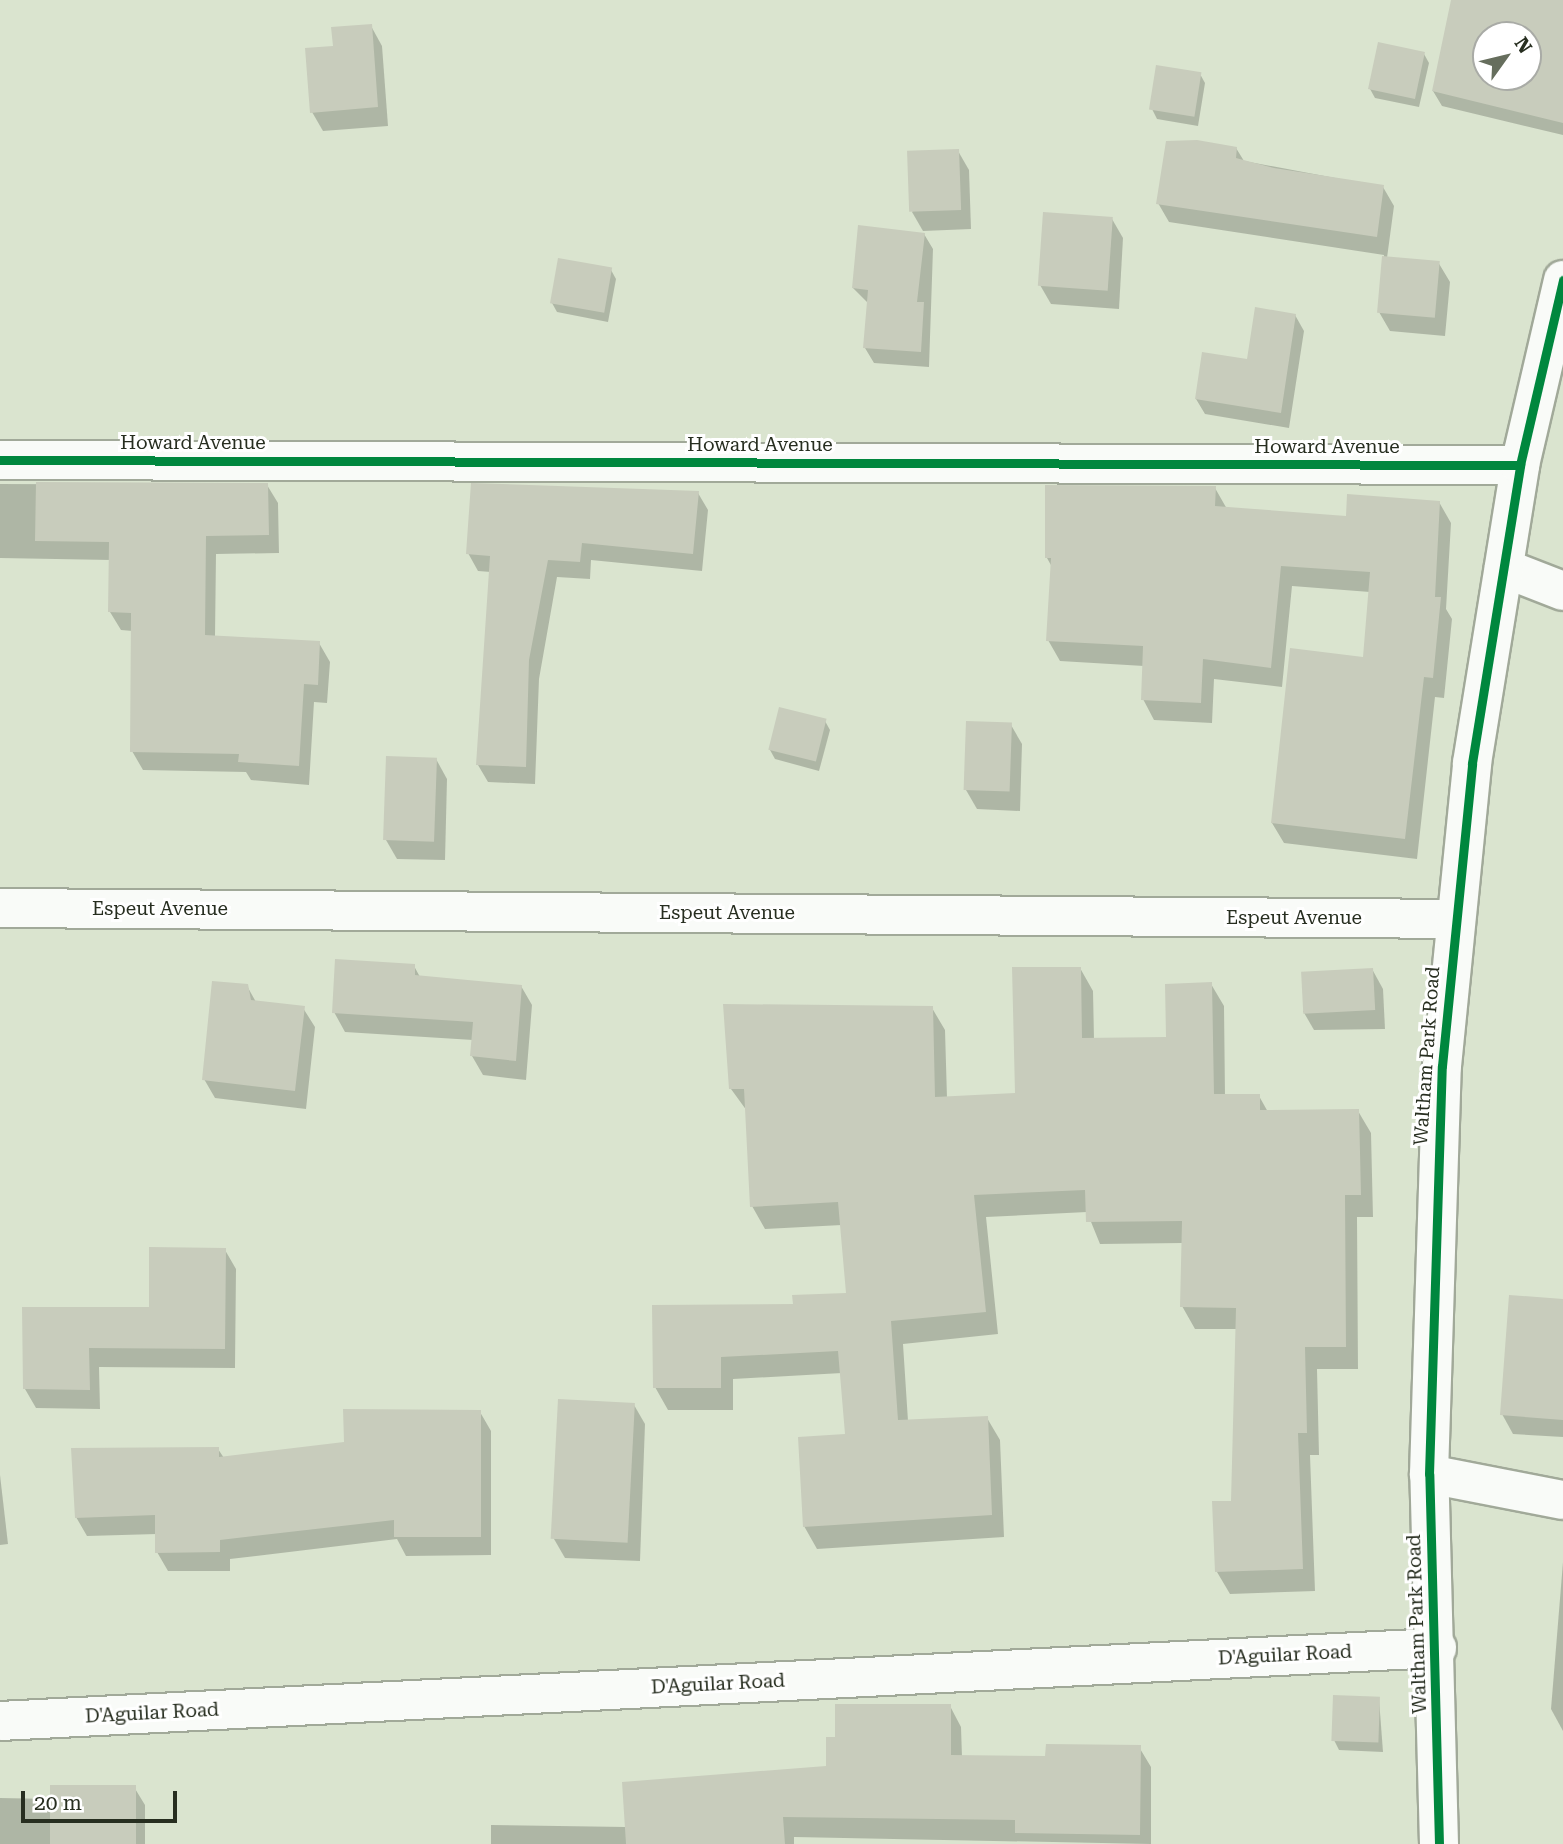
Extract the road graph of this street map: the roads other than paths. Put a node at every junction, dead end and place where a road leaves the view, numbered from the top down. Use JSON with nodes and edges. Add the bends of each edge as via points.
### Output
{"nodes":[{"id":1,"x":1563,"y":280,"type":"edge"},
{"id":2,"x":0,"y":460,"type":"edge"},
{"id":3,"x":1520,"y":465,"type":"junction"},
{"id":4,"x":1504,"y":568,"type":"junction"},
{"id":5,"x":1563,"y":591,"type":"edge"},
{"id":6,"x":0,"y":908,"type":"edge"},
{"id":7,"x":1454,"y":919,"type":"junction"},
{"id":8,"x":1429,"y":1474,"type":"junction"},
{"id":9,"x":1563,"y":1500,"type":"edge"},
{"id":10,"x":1437,"y":1648,"type":"junction"},
{"id":11,"x":0,"y":1721,"type":"edge"},
{"id":12,"x":1439,"y":1844,"type":"edge"}],
"edges":[{"from":1,"to":3,"type":"street","name":"Waltham Park Road"},
{"from":2,"to":3,"type":"street","name":"Howard Avenue"},
{"from":3,"to":4,"type":"street","name":"Waltham Park Road"},
{"from":4,"to":5,"type":"street"},
{"from":4,"to":7,"type":"street","name":"Waltham Park Road"},
{"from":6,"to":7,"type":"street","name":"Espeut Avenue"},
{"from":7,"to":8,"type":"street","name":"Waltham Park Road","via":[[1435,1206]]},
{"from":8,"to":9,"type":"street"},
{"from":8,"to":10,"type":"street","name":"Waltham Park Road"},
{"from":10,"to":11,"type":"street","name":"D'Aguilar Road"},
{"from":10,"to":12,"type":"street","name":"Waltham Park Road"}]}
